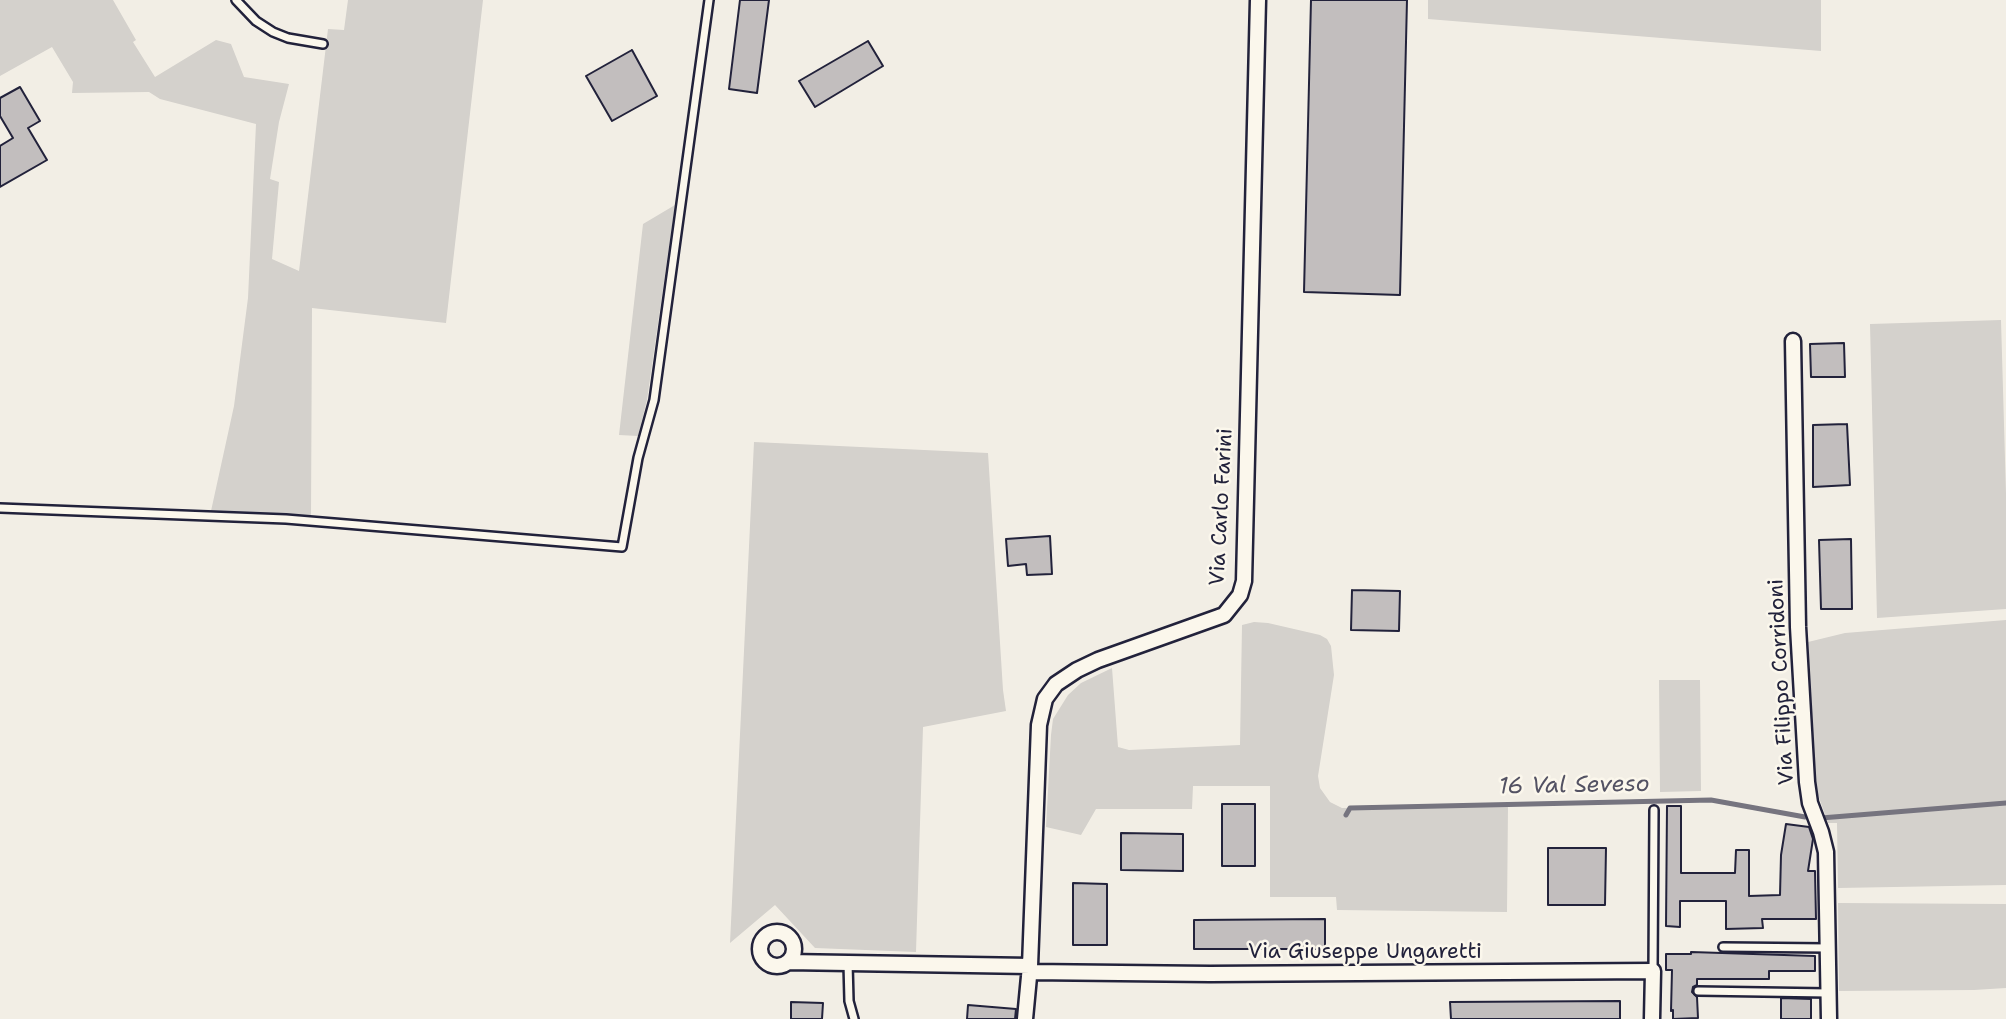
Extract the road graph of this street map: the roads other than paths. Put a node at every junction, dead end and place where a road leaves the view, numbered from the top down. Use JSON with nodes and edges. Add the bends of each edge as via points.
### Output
{"nodes":[{"id":1,"x":236,"y":0,"type":"edge"},
{"id":2,"x":709,"y":0,"type":"edge"},
{"id":3,"x":1258,"y":0,"type":"edge"},
{"id":4,"x":323,"y":44,"type":"dead end"},
{"id":5,"x":1793,"y":341,"type":"dead end"},
{"id":6,"x":0,"y":508,"type":"edge"},
{"id":7,"x":1654,"y":810,"type":"dead end"},
{"id":8,"x":793,"y":944,"type":"junction"},
{"id":9,"x":1723,"y":947,"type":"dead end"},
{"id":10,"x":1828,"y":948,"type":"junction"},
{"id":11,"x":788,"y":962,"type":"junction"},
{"id":12,"x":827,"y":962,"type":"junction"},
{"id":13,"x":848,"y":963,"type":"junction"},
{"id":14,"x":1030,"y":969,"type":"junction"},
{"id":15,"x":1653,"y":971,"type":"junction"},
{"id":16,"x":1698,"y":992,"type":"dead end"},
{"id":17,"x":1828,"y":993,"type":"junction"},
{"id":18,"x":854,"y":1019,"type":"edge"},
{"id":19,"x":1025,"y":1019,"type":"edge"},
{"id":20,"x":1651,"y":1019,"type":"edge"},
{"id":21,"x":1829,"y":1019,"type":"edge"}],
"edges":[{"from":1,"to":4,"type":"lane","via":[[273,32]]},
{"from":2,"to":6,"type":"lane","via":[[654,400],[622,547],[286,519]]},
{"from":3,"to":14,"type":"street","name":"Via Carlo Farini","via":[[1244,581],[1240,595],[1224,615],[1077,670],[1056,684],[1045,699],[1036,779]]},
{"from":5,"to":10,"type":"street","name":"Via Filippo Corridoni","via":[[1800,667],[1810,803],[1826,852]]},
{"from":7,"to":15,"type":"lane"},
{"from":8,"to":11,"type":"street"},
{"from":8,"to":11,"type":"street","via":[[787,934],[775,932],[765,936],[760,947],[762,958],[771,965]]},
{"from":8,"to":12,"type":"street","name":"Via Giuseppe Ungaretti"},
{"from":9,"to":10,"type":"lane"},
{"from":10,"to":17,"type":"street","name":"Via Filippo Corridoni"},
{"from":11,"to":12,"type":"street","name":"Via Giuseppe Ungaretti"},
{"from":12,"to":13,"type":"street","name":"Via Giuseppe Ungaretti"},
{"from":13,"to":14,"type":"street","name":"Via Giuseppe Ungaretti"},
{"from":13,"to":18,"type":"lane"},
{"from":14,"to":15,"type":"street","name":"Via Giuseppe Ungaretti","via":[[1210,974]]},
{"from":14,"to":19,"type":"street","name":"Via Carlo Farini"},
{"from":15,"to":20,"type":"street"},
{"from":16,"to":17,"type":"lane"},
{"from":17,"to":21,"type":"street","name":"Via Filippo Corridoni"}]}
